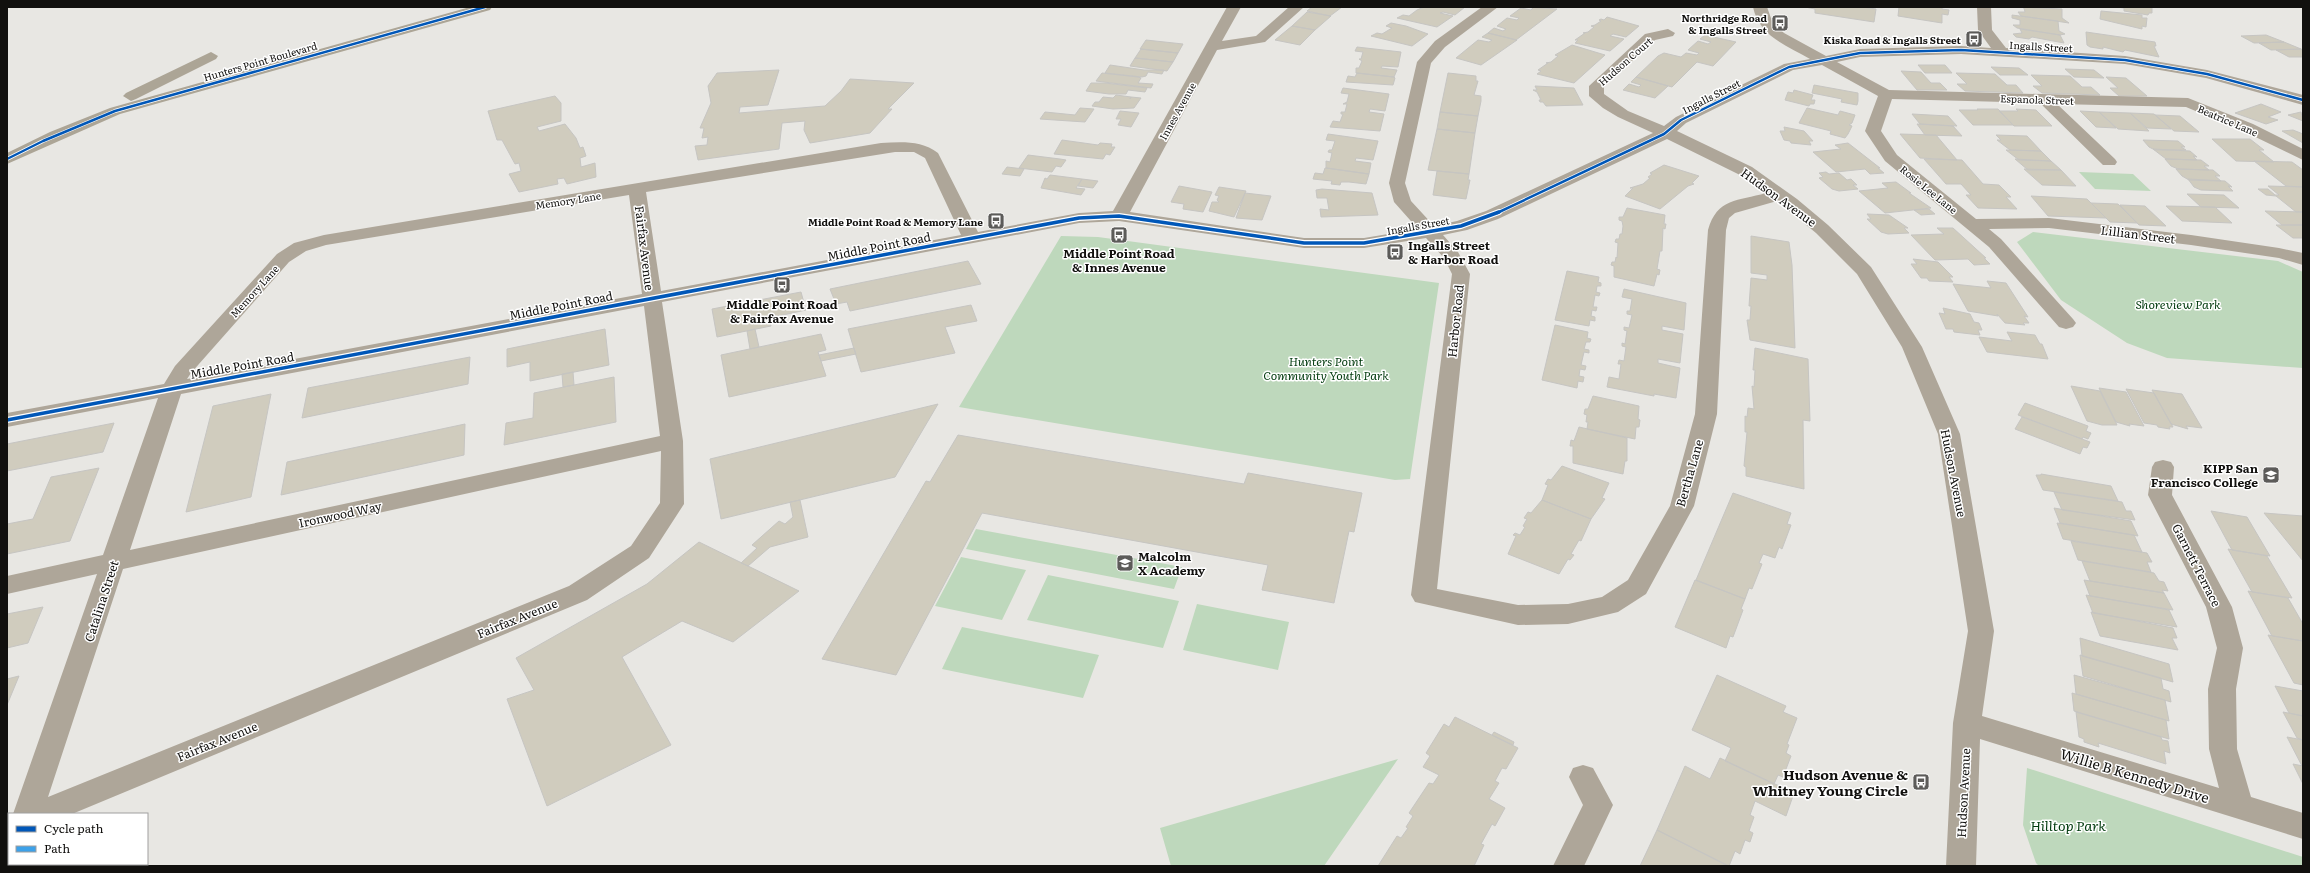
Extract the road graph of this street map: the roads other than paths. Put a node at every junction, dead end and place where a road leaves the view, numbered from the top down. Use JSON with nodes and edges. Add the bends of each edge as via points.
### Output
{"nodes":[{"id":1,"x":485,"y":7,"type":"edge"},
{"id":2,"x":1234,"y":7,"type":"edge"},
{"id":3,"x":1297,"y":7,"type":"edge"},
{"id":4,"x":1491,"y":7,"type":"edge"},
{"id":5,"x":1760,"y":7,"type":"edge"},
{"id":6,"x":1984,"y":7,"type":"edge"},
{"id":7,"x":1668,"y":33,"type":"dead end"},
{"id":8,"x":1212,"y":47,"type":"junction"},
{"id":9,"x":2001,"y":52,"type":"junction"},
{"id":10,"x":211,"y":56,"type":"dead end"},
{"id":11,"x":1821,"y":60,"type":"junction"},
{"id":12,"x":2171,"y":68,"type":"junction"},
{"id":13,"x":2183,"y":92,"type":"junction"},
{"id":14,"x":1886,"y":94,"type":"junction"},
{"id":15,"x":2045,"y":100,"type":"junction"},
{"id":16,"x":2303,"y":100,"type":"edge"},
{"id":17,"x":1664,"y":134,"type":"junction"},
{"id":18,"x":43,"y":141,"type":"junction"},
{"id":19,"x":2303,"y":155,"type":"edge"},
{"id":20,"x":7,"y":160,"type":"edge"},
{"id":21,"x":2109,"y":162,"type":"dead end"},
{"id":22,"x":637,"y":188,"type":"junction"},
{"id":23,"x":1779,"y":195,"type":"junction"},
{"id":24,"x":1119,"y":216,"type":"junction"},
{"id":25,"x":1972,"y":224,"type":"junction"},
{"id":26,"x":1429,"y":232,"type":"junction"},
{"id":27,"x":972,"y":238,"type":"junction"},
{"id":28,"x":2303,"y":259,"type":"edge"},
{"id":29,"x":651,"y":299,"type":"junction"},
{"id":30,"x":2066,"y":323,"type":"dead end"},
{"id":31,"x":172,"y":388,"type":"junction"},
{"id":32,"x":7,"y":420,"type":"edge"},
{"id":33,"x":672,"y":441,"type":"junction"},
{"id":34,"x":2163,"y":467,"type":"dead end"},
{"id":35,"x":113,"y":563,"type":"junction"},
{"id":36,"x":7,"y":585,"type":"edge"},
{"id":37,"x":1424,"y":595,"type":"joint"},
{"id":38,"x":1967,"y":723,"type":"junction"},
{"id":39,"x":1583,"y":776,"type":"dead end"},
{"id":40,"x":2239,"y":806,"type":"junction"},
{"id":41,"x":28,"y":813,"type":"edge"},
{"id":42,"x":42,"y":813,"type":"edge"},
{"id":43,"x":2303,"y":826,"type":"edge"},
{"id":44,"x":1568,"y":866,"type":"edge"},
{"id":45,"x":1961,"y":866,"type":"edge"}],
"edges":[{"from":1,"to":18,"type":"main road","name":"Hunters Point Boulevard","via":[[115,111]]},
{"from":2,"to":8,"type":"street","name":"Innes Avenue"},
{"from":3,"to":8,"type":"street","via":[[1260,39]]},
{"from":4,"to":26,"type":"street","name":"Harbor Road","via":[[1440,44],[1424,62],[1397,183],[1403,202]]},
{"from":5,"to":11,"type":"street","via":[[1765,24],[1779,36]]},
{"from":6,"to":9,"type":"street","via":[[1985,30]]},
{"from":7,"to":17,"type":"street","name":"Hudson Court","via":[[1650,37],[1596,86],[1598,96],[1608,106]]},
{"from":8,"to":24,"type":"street","name":"Innes Avenue"},
{"from":9,"to":11,"type":"street","name":"Ingalls Street","via":[[1904,50],[1860,53]]},
{"from":9,"to":12,"type":"street","name":"Ingalls Street","via":[[2124,60]]},
{"from":10,"to":18,"type":"main road"},
{"from":11,"to":14,"type":"street"},
{"from":11,"to":17,"type":"street","name":"Ingalls Street","via":[[1789,67],[1682,120]]},
{"from":12,"to":13,"type":"street"},
{"from":12,"to":16,"type":"street","name":"Ingalls Street","via":[[2207,74]]},
{"from":13,"to":15,"type":"street","name":"Espanola Street"},
{"from":13,"to":19,"type":"street","name":"Beatrice Lane"},
{"from":14,"to":15,"type":"street","name":"Espanola Street"},
{"from":14,"to":25,"type":"street","name":"Rosie Lee Lane","via":[[1873,131],[1891,158]]},
{"from":15,"to":21,"type":"street"},
{"from":17,"to":23,"type":"street","name":"Hudson Avenue","via":[[1706,150],[1738,167]]},
{"from":17,"to":26,"type":"street","name":"Ingalls Street","via":[[1492,215],[1460,226]]},
{"from":18,"to":20,"type":"main road"},
{"from":22,"to":27,"type":"street","name":"Memory Lane","via":[[882,148],[916,147],[926,150],[932,156]]},
{"from":22,"to":29,"type":"street","name":"Fairfax Avenue"},
{"from":22,"to":31,"type":"street","name":"Memory Lane","via":[[324,240],[300,248],[283,258],[182,370]]},
{"from":23,"to":37,"type":"street","name":"Bertha Lane","via":[[1729,209],[1721,216],[1706,414],[1682,506],[1637,587],[1609,605],[1568,614],[1518,615],[1473,608]]},
{"from":23,"to":38,"type":"street","name":"Hudson Avenue","via":[[1822,229],[1864,271],[1912,347],[1949,434],[1981,630]]},
{"from":24,"to":26,"type":"street","name":"Ingalls Street","via":[[1304,243],[1364,243]]},
{"from":24,"to":27,"type":"street","name":"Middle Point Road","via":[[1079,218]]},
{"from":25,"to":28,"type":"street","name":"Lillian Street","via":[[2049,224],[2191,240]]},
{"from":25,"to":30,"type":"street","name":"Rosie Lee Lane","via":[[1995,243]]},
{"from":26,"to":37,"type":"street","name":"Harbor Road","via":[[1452,256],[1461,274]]},
{"from":27,"to":29,"type":"street","name":"Middle Point Road"},
{"from":29,"to":31,"type":"street","name":"Middle Point Road"},
{"from":29,"to":33,"type":"street","name":"Fairfax Avenue"},
{"from":31,"to":32,"type":"street","name":"Middle Point Road"},
{"from":31,"to":35,"type":"street","name":"Catalina Street"},
{"from":33,"to":35,"type":"street","name":"Ironwood Way"},
{"from":33,"to":42,"type":"street","name":"Fairfax Avenue","via":[[672,504],[640,552],[578,592]]},
{"from":34,"to":40,"type":"street","name":"Garnett Terrace","via":[[2160,494],[2219,607],[2230,648],[2222,689],[2223,749]]},
{"from":35,"to":36,"type":"street","name":"Ironwood Way"},
{"from":35,"to":41,"type":"street","name":"Catalina Street"},
{"from":38,"to":40,"type":"street","name":"Willie B Kennedy Drive"},
{"from":38,"to":45,"type":"street","name":"Hudson Avenue"},
{"from":39,"to":44,"type":"street","via":[[1598,805]]},
{"from":40,"to":43,"type":"street","name":"Willie B Kennedy Drive"}]}
